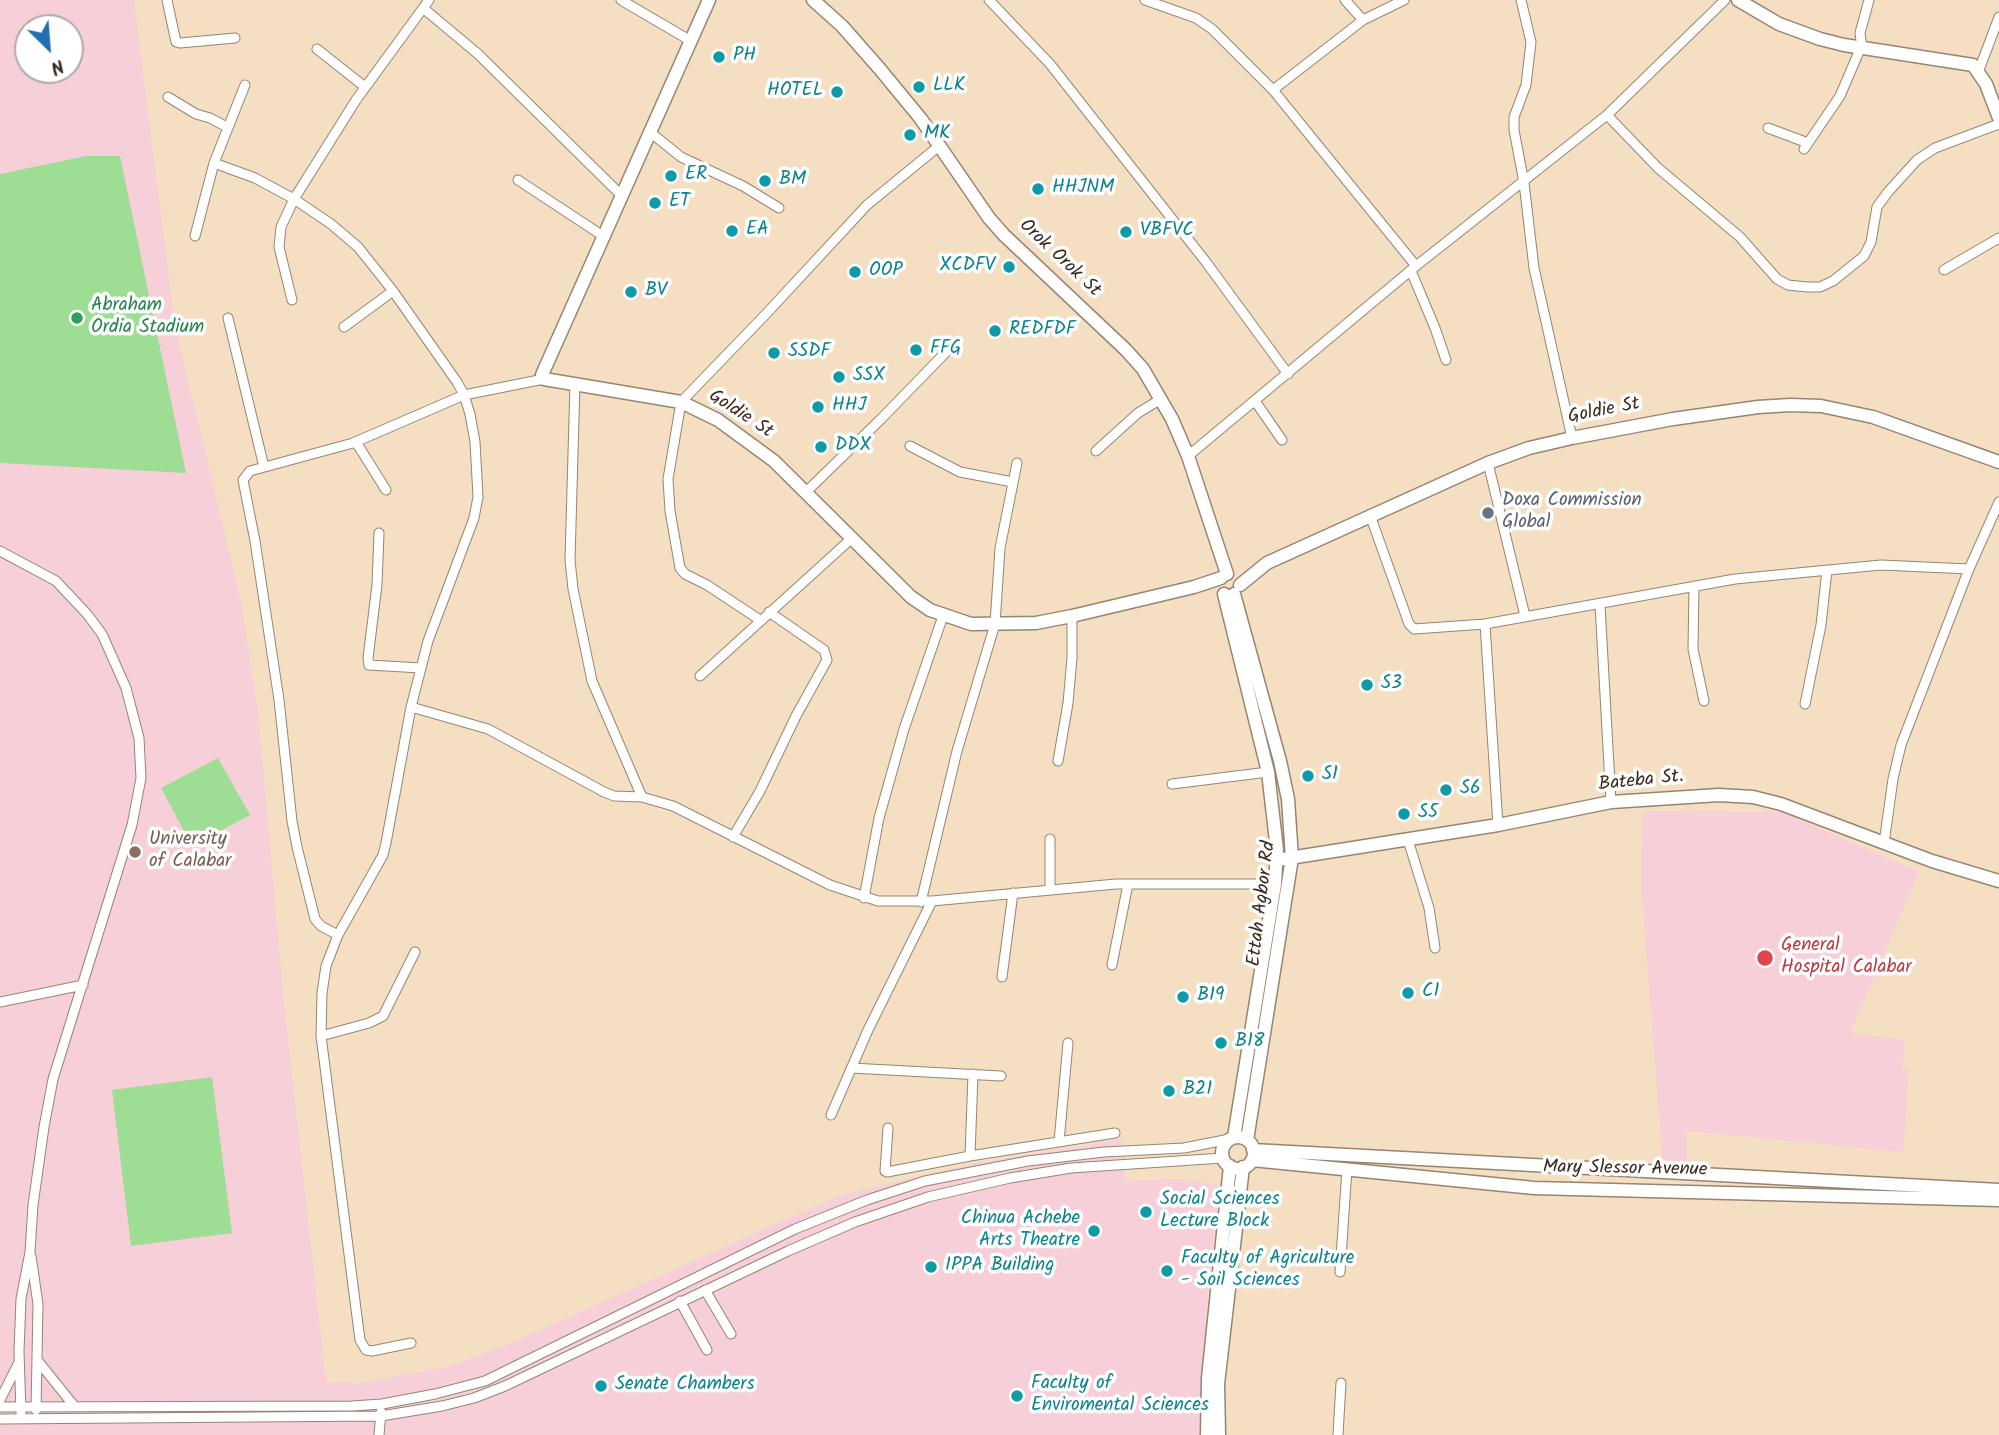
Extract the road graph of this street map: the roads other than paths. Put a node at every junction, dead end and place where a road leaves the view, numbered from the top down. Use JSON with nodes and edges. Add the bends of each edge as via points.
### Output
{"nodes":[{"id":1,"x":167,"y":0,"type":"edge"},
{"id":2,"x":621,"y":0,"type":"edge"},
{"id":3,"x":709,"y":0,"type":"edge"},
{"id":4,"x":814,"y":0,"type":"edge"},
{"id":5,"x":989,"y":0,"type":"edge"},
{"id":6,"x":1145,"y":0,"type":"edge"},
{"id":7,"x":1345,"y":0,"type":"edge"},
{"id":8,"x":1404,"y":0,"type":"edge"},
{"id":9,"x":1521,"y":0,"type":"edge"},
{"id":10,"x":1725,"y":0,"type":"edge"},
{"id":11,"x":1738,"y":0,"type":"edge"},
{"id":12,"x":1869,"y":0,"type":"edge"},
{"id":13,"x":426,"y":4,"type":"edge"},
{"id":14,"x":1999,"y":17,"type":"edge"},
{"id":15,"x":1363,"y":20,"type":"junction"},
{"id":16,"x":235,"y":38,"type":"dead end"},
{"id":17,"x":691,"y":41,"type":"junction"},
{"id":18,"x":317,"y":48,"type":"dead end"},
{"id":19,"x":1861,"y":48,"type":"junction"},
{"id":20,"x":1979,"y":70,"type":"junction"},
{"id":21,"x":245,"y":85,"type":"dead end"},
{"id":22,"x":365,"y":87,"type":"junction"},
{"id":23,"x":1273,"y":90,"type":"junction"},
{"id":24,"x":168,"y":97,"type":"dead end"},
{"id":25,"x":1607,"y":116,"type":"junction"},
{"id":26,"x":1999,"y":118,"type":"edge"},
{"id":27,"x":1999,"y":124,"type":"edge"},
{"id":28,"x":227,"y":127,"type":"junction"},
{"id":29,"x":1768,"y":128,"type":"dead end"},
{"id":30,"x":650,"y":132,"type":"junction"},
{"id":31,"x":940,"y":146,"type":"junction"},
{"id":32,"x":214,"y":163,"type":"junction"},
{"id":33,"x":518,"y":180,"type":"dead end"},
{"id":34,"x":1524,"y":184,"type":"junction"},
{"id":35,"x":622,"y":196,"type":"junction"},
{"id":36,"x":294,"y":199,"type":"junction"},
{"id":37,"x":779,"y":208,"type":"dead end"},
{"id":38,"x":195,"y":236,"type":"dead end"},
{"id":39,"x":603,"y":236,"type":"junction"},
{"id":40,"x":1999,"y":238,"type":"edge"},
{"id":41,"x":1414,"y":269,"type":"junction"},
{"id":42,"x":1944,"y":270,"type":"dead end"},
{"id":43,"x":393,"y":290,"type":"junction"},
{"id":44,"x":292,"y":300,"type":"dead end"},
{"id":45,"x":228,"y":318,"type":"dead end"},
{"id":46,"x":344,"y":327,"type":"dead end"},
{"id":47,"x":947,"y":351,"type":"dead end"},
{"id":48,"x":1446,"y":360,"type":"dead end"},
{"id":49,"x":1288,"y":374,"type":"junction"},
{"id":50,"x":544,"y":379,"type":"junction"},
{"id":51,"x":575,"y":383,"type":"junction"},
{"id":52,"x":464,"y":395,"type":"junction"},
{"id":53,"x":1161,"y":398,"type":"junction"},
{"id":54,"x":1255,"y":401,"type":"junction"},
{"id":55,"x":681,"y":402,"type":"junction"},
{"id":56,"x":1572,"y":438,"type":"junction"},
{"id":57,"x":1282,"y":440,"type":"dead end"},
{"id":58,"x":356,"y":442,"type":"junction"},
{"id":59,"x":910,"y":446,"type":"dead end"},
{"id":60,"x":1096,"y":451,"type":"dead end"},
{"id":61,"x":1188,"y":457,"type":"junction"},
{"id":62,"x":1999,"y":462,"type":"edge"},
{"id":63,"x":1017,"y":463,"type":"dead end"},
{"id":64,"x":1488,"y":463,"type":"junction"},
{"id":65,"x":264,"y":467,"type":"junction"},
{"id":66,"x":1013,"y":482,"type":"junction"},
{"id":67,"x":386,"y":491,"type":"dead end"},
{"id":68,"x":806,"y":492,"type":"junction"},
{"id":69,"x":1999,"y":502,"type":"edge"},
{"id":70,"x":1370,"y":515,"type":"junction"},
{"id":71,"x":379,"y":533,"type":"dead end"},
{"id":72,"x":851,"y":539,"type":"junction"},
{"id":73,"x":0,"y":551,"type":"edge"},
{"id":74,"x":1969,"y":569,"type":"junction"},
{"id":75,"x":1826,"y":570,"type":"junction"},
{"id":76,"x":1228,"y":584,"type":"junction"},
{"id":77,"x":1694,"y":586,"type":"junction"},
{"id":78,"x":1600,"y":605,"type":"junction"},
{"id":79,"x":769,"y":612,"type":"junction"},
{"id":80,"x":943,"y":616,"type":"junction"},
{"id":81,"x":1525,"y":616,"type":"junction"},
{"id":82,"x":1072,"y":617,"type":"junction"},
{"id":83,"x":760,"y":620,"type":"junction"},
{"id":84,"x":995,"y":624,"type":"junction"},
{"id":85,"x":1485,"y":624,"type":"junction"},
{"id":86,"x":421,"y":668,"type":"junction"},
{"id":87,"x":700,"y":676,"type":"dead end"},
{"id":88,"x":1704,"y":701,"type":"dead end"},
{"id":89,"x":1805,"y":704,"type":"dead end"},
{"id":90,"x":411,"y":707,"type":"junction"},
{"id":91,"x":1058,"y":761,"type":"dead end"},
{"id":92,"x":1268,"y":772,"type":"junction"},
{"id":93,"x":1172,"y":784,"type":"dead end"},
{"id":94,"x":642,"y":797,"type":"junction"},
{"id":95,"x":1611,"y":802,"type":"junction"},
{"id":96,"x":1498,"y":825,"type":"junction"},
{"id":97,"x":733,"y":837,"type":"junction"},
{"id":98,"x":1050,"y":839,"type":"dead end"},
{"id":99,"x":1408,"y":840,"type":"junction"},
{"id":100,"x":1884,"y":843,"type":"junction"},
{"id":101,"x":1292,"y":858,"type":"junction"},
{"id":102,"x":1277,"y":860,"type":"junction"},
{"id":103,"x":1999,"y":881,"type":"edge"},
{"id":104,"x":1128,"y":884,"type":"junction"},
{"id":105,"x":1275,"y":884,"type":"junction"},
{"id":106,"x":1050,"y":890,"type":"junction"},
{"id":107,"x":1013,"y":893,"type":"junction"},
{"id":108,"x":864,"y":898,"type":"junction"},
{"id":109,"x":932,"y":901,"type":"junction"},
{"id":110,"x":921,"y":902,"type":"junction"},
{"id":111,"x":338,"y":935,"type":"junction"},
{"id":112,"x":1435,"y":948,"type":"dead end"},
{"id":113,"x":415,"y":952,"type":"dead end"},
{"id":114,"x":1112,"y":965,"type":"dead end"},
{"id":115,"x":1002,"y":977,"type":"dead end"},
{"id":116,"x":83,"y":985,"type":"junction"},
{"id":117,"x":0,"y":1002,"type":"edge"},
{"id":118,"x":321,"y":1036,"type":"junction"},
{"id":119,"x":1068,"y":1043,"type":"dead end"},
{"id":120,"x":851,"y":1068,"type":"junction"},
{"id":121,"x":973,"y":1074,"type":"junction"},
{"id":122,"x":1001,"y":1076,"type":"dead end"},
{"id":123,"x":831,"y":1115,"type":"dead end"},
{"id":124,"x":888,"y":1129,"type":"dead end"},
{"id":125,"x":1115,"y":1133,"type":"dead end"},
{"id":126,"x":1059,"y":1142,"type":"junction"},
{"id":127,"x":1239,"y":1152,"type":"junction"},
{"id":128,"x":970,"y":1156,"type":"junction"},
{"id":129,"x":1347,"y":1169,"type":"junction"},
{"id":130,"x":1999,"y":1190,"type":"edge"},
{"id":131,"x":1999,"y":1200,"type":"edge"},
{"id":132,"x":30,"y":1252,"type":"junction"},
{"id":133,"x":1340,"y":1272,"type":"dead end"},
{"id":134,"x":705,"y":1290,"type":"junction"},
{"id":135,"x":680,"y":1301,"type":"junction"},
{"id":136,"x":730,"y":1334,"type":"dead end"},
{"id":137,"x":411,"y":1343,"type":"dead end"},
{"id":138,"x":706,"y":1349,"type":"dead end"},
{"id":139,"x":20,"y":1360,"type":"junction"},
{"id":140,"x":38,"y":1361,"type":"junction"},
{"id":141,"x":1341,"y":1383,"type":"dead end"},
{"id":142,"x":0,"y":1400,"type":"edge"},
{"id":143,"x":382,"y":1404,"type":"junction"},
{"id":144,"x":0,"y":1407,"type":"edge"},
{"id":145,"x":21,"y":1407,"type":"junction"},
{"id":146,"x":36,"y":1407,"type":"junction"},
{"id":147,"x":75,"y":1407,"type":"junction"},
{"id":148,"x":381,"y":1416,"type":"junction"},
{"id":149,"x":37,"y":1418,"type":"junction"},
{"id":150,"x":0,"y":1419,"type":"edge"},
{"id":151,"x":22,"y":1419,"type":"junction"},
{"id":152,"x":379,"y":1435,"type":"edge"},
{"id":153,"x":1208,"y":1435,"type":"edge"},
{"id":154,"x":1219,"y":1435,"type":"edge"},
{"id":155,"x":1338,"y":1435,"type":"edge"}],
"edges":[{"from":1,"to":16,"type":"street","via":[[176,42]]},
{"from":2,"to":17,"type":"street"},
{"from":3,"to":17,"type":"main road"},
{"from":4,"to":31,"type":"main road","name":"Orok Orok St","via":[[872,59]]},
{"from":5,"to":49,"type":"street","via":[[1050,64]]},
{"from":6,"to":23,"type":"street","via":[[1204,23]]},
{"from":7,"to":15,"type":"street"},
{"from":8,"to":15,"type":"street"},
{"from":9,"to":34,"type":"street","via":[[1530,54],[1514,130]]},
{"from":10,"to":25,"type":"street"},
{"from":11,"to":19,"type":"main road","via":[[1799,32]]},
{"from":12,"to":19,"type":"street"},
{"from":13,"to":22,"type":"street"},
{"from":13,"to":35,"type":"street"},
{"from":14,"to":20,"type":"street"},
{"from":15,"to":23,"type":"street"},
{"from":17,"to":30,"type":"main road"},
{"from":18,"to":22,"type":"street"},
{"from":19,"to":20,"type":"main road","via":[[1963,62]]},
{"from":19,"to":29,"type":"street","via":[[1840,96],[1806,146]]},
{"from":20,"to":26,"type":"main road"},
{"from":21,"to":28,"type":"street"},
{"from":22,"to":36,"type":"street"},
{"from":23,"to":41,"type":"street"},
{"from":24,"to":28,"type":"street"},
{"from":25,"to":27,"type":"street","via":[[1740,237],[1777,279],[1807,287],[1833,281],[1864,256],[1877,207],[1917,160]]},
{"from":25,"to":34,"type":"street"},
{"from":28,"to":32,"type":"street"},
{"from":30,"to":35,"type":"main road"},
{"from":30,"to":37,"type":"street","via":[[681,157]]},
{"from":31,"to":53,"type":"main road","name":"Orok Orok St","via":[[989,218],[1126,350]]},
{"from":31,"to":55,"type":"street","via":[[867,205]]},
{"from":32,"to":36,"type":"street"},
{"from":32,"to":38,"type":"street"},
{"from":33,"to":39,"type":"street"},
{"from":34,"to":41,"type":"street"},
{"from":34,"to":56,"type":"street","via":[[1534,268]]},
{"from":35,"to":39,"type":"main road"},
{"from":36,"to":43,"type":"street","via":[[349,239]]},
{"from":36,"to":44,"type":"street","via":[[278,236]]},
{"from":39,"to":50,"type":"main road","via":[[542,374]]},
{"from":40,"to":42,"type":"street"},
{"from":41,"to":48,"type":"street"},
{"from":41,"to":49,"type":"street"},
{"from":43,"to":46,"type":"street"},
{"from":43,"to":52,"type":"street"},
{"from":45,"to":65,"type":"street"},
{"from":47,"to":68,"type":"street"},
{"from":49,"to":54,"type":"street"},
{"from":50,"to":51,"type":"main road","name":"Goldie St"},
{"from":50,"to":52,"type":"street"},
{"from":51,"to":55,"type":"main road","name":"Goldie St"},
{"from":51,"to":94,"type":"street","via":[[573,589],[592,681]]},
{"from":52,"to":58,"type":"street"},
{"from":52,"to":86,"type":"street","via":[[475,442],[478,497]]},
{"from":53,"to":60,"type":"street"},
{"from":53,"to":61,"type":"main road","name":"Orok Orok St"},
{"from":54,"to":57,"type":"street"},
{"from":54,"to":61,"type":"street"},
{"from":55,"to":68,"type":"main road","name":"Goldie St","via":[[749,441]]},
{"from":55,"to":83,"type":"street","via":[[668,479],[680,568]]},
{"from":56,"to":62,"type":"main road","name":"Goldie St","via":[[1746,408],[1810,406],[1873,417]]},
{"from":56,"to":64,"type":"main road","name":"Goldie St"},
{"from":58,"to":65,"type":"street"},
{"from":58,"to":67,"type":"street"},
{"from":59,"to":66,"type":"street","via":[[960,472]]},
{"from":61,"to":76,"type":"main road","name":"Orok Orok St"},
{"from":63,"to":66,"type":"street"},
{"from":64,"to":70,"type":"main road","name":"Goldie St"},
{"from":64,"to":81,"type":"street"},
{"from":65,"to":111,"type":"street","via":[[250,471],[243,480],[279,700],[292,821],[315,919]]},
{"from":66,"to":84,"type":"street","via":[[1000,548]]},
{"from":68,"to":72,"type":"main road","name":"Goldie St"},
{"from":69,"to":74,"type":"street"},
{"from":70,"to":76,"type":"main road","name":"Goldie St"},
{"from":70,"to":85,"type":"street","via":[[1410,627]]},
{"from":71,"to":86,"type":"street","via":[[369,665]]},
{"from":72,"to":79,"type":"street"},
{"from":72,"to":80,"type":"main road","name":"Goldie St","via":[[911,597]]},
{"from":73,"to":116,"type":"street","via":[[56,581],[102,634],[126,688],[139,738],[141,778],[132,825]]},
{"from":74,"to":75,"type":"street","via":[[1891,565]]},
{"from":74,"to":100,"type":"street","via":[[1901,745]]},
{"from":75,"to":77,"type":"street"},
{"from":75,"to":89,"type":"street","via":[[1821,625]]},
{"from":76,"to":82,"type":"main road","name":"Goldie St","via":[[1194,587]]},
{"from":76,"to":92,"type":"main road","name":"Ettah Agbor Rd"},
{"from":76,"to":101,"type":"main road","name":"Ettah Agbor Rd","via":[[1280,761]]},
{"from":77,"to":78,"type":"street"},
{"from":77,"to":88,"type":"street","via":[[1693,649]]},
{"from":78,"to":81,"type":"street"},
{"from":78,"to":95,"type":"street"},
{"from":79,"to":83,"type":"street"},
{"from":79,"to":97,"type":"street","via":[[824,650],[827,660]]},
{"from":80,"to":84,"type":"main road","name":"Goldie St","via":[[971,624]]},
{"from":80,"to":108,"type":"street","via":[[879,818]]},
{"from":81,"to":85,"type":"street"},
{"from":82,"to":84,"type":"main road","name":"Goldie St"},
{"from":82,"to":91,"type":"street","via":[[1068,703]]},
{"from":83,"to":87,"type":"street"},
{"from":84,"to":110,"type":"street","via":[[957,751]]},
{"from":85,"to":96,"type":"street"},
{"from":86,"to":90,"type":"street"},
{"from":90,"to":94,"type":"street","via":[[488,729],[614,796]]},
{"from":90,"to":111,"type":"street","via":[[383,855]]},
{"from":92,"to":93,"type":"street"},
{"from":92,"to":102,"type":"main road","name":"Ettah Agbor Rd"},
{"from":94,"to":97,"type":"street","via":[[673,806]]},
{"from":95,"to":96,"type":"main road","name":"Bateba St."},
{"from":95,"to":100,"type":"main road","name":"Bateba St.","via":[[1753,797]]},
{"from":96,"to":99,"type":"main road","name":"Bateba St."},
{"from":97,"to":108,"type":"street"},
{"from":98,"to":106,"type":"street"},
{"from":99,"to":101,"type":"main road","name":"Bateba St."},
{"from":99,"to":112,"type":"street","via":[[1429,908]]},
{"from":100,"to":103,"type":"main road","name":"Bateba St."},
{"from":101,"to":102,"type":"main road","name":"Bateba St."},
{"from":101,"to":127,"type":"main road","name":"Ettah Agbor Rd"},
{"from":102,"to":105,"type":"main road","name":"Ettah Agbor Rd"},
{"from":104,"to":105,"type":"street"},
{"from":104,"to":106,"type":"street"},
{"from":104,"to":114,"type":"street"},
{"from":105,"to":127,"type":"main road","name":"Ettah Agbor Rd"},
{"from":106,"to":107,"type":"street"},
{"from":107,"to":109,"type":"street"},
{"from":107,"to":115,"type":"street"},
{"from":108,"to":110,"type":"street"},
{"from":109,"to":110,"type":"street"},
{"from":109,"to":120,"type":"street"},
{"from":111,"to":118,"type":"street","via":[[326,966]]},
{"from":113,"to":118,"type":"street","via":[[383,1016]]},
{"from":116,"to":117,"type":"street"},
{"from":116,"to":132,"type":"street","via":[[51,1091]]},
{"from":118,"to":137,"type":"street","via":[[362,1346],[372,1351]]},
{"from":119,"to":126,"type":"street"},
{"from":120,"to":121,"type":"street"},
{"from":120,"to":123,"type":"street"},
{"from":121,"to":122,"type":"street"},
{"from":121,"to":128,"type":"street"},
{"from":124,"to":128,"type":"street","via":[[886,1172]]},
{"from":125,"to":126,"type":"street"},
{"from":126,"to":128,"type":"street"},
{"from":127,"to":129,"type":"main road","name":"Mary Slessor Avenue"},
{"from":127,"to":130,"type":"main road","name":"Mary Slessor Avenue"},
{"from":127,"to":134,"type":"street","via":[[1071,1168],[972,1185],[855,1222]]},
{"from":127,"to":143,"type":"street","via":[[1184,1148],[1104,1153],[1008,1164],[925,1181],[795,1229],[485,1381]]},
{"from":127,"to":153,"type":"main road","via":[[1208,1378]]},
{"from":127,"to":154,"type":"main road","via":[[1217,1384]]},
{"from":129,"to":131,"type":"main road","name":"Mary Slessor Avenue","via":[[1534,1188]]},
{"from":129,"to":133,"type":"street"},
{"from":132,"to":139,"type":"street","via":[[21,1299]]},
{"from":132,"to":140,"type":"street","via":[[37,1284]]},
{"from":134,"to":135,"type":"street"},
{"from":134,"to":136,"type":"street"},
{"from":135,"to":138,"type":"street"},
{"from":135,"to":148,"type":"street","via":[[505,1387],[442,1406]]},
{"from":139,"to":142,"type":"street"},
{"from":139,"to":145,"type":"street"},
{"from":140,"to":146,"type":"street"},
{"from":140,"to":147,"type":"street"},
{"from":141,"to":155,"type":"street"},
{"from":143,"to":147,"type":"street"},
{"from":143,"to":148,"type":"street"},
{"from":144,"to":145,"type":"street"},
{"from":145,"to":146,"type":"street"},
{"from":145,"to":151,"type":"street"},
{"from":146,"to":147,"type":"street"},
{"from":146,"to":149,"type":"street"},
{"from":148,"to":149,"type":"street"},
{"from":148,"to":152,"type":"street"},
{"from":149,"to":151,"type":"street"},
{"from":150,"to":151,"type":"street"}]}
